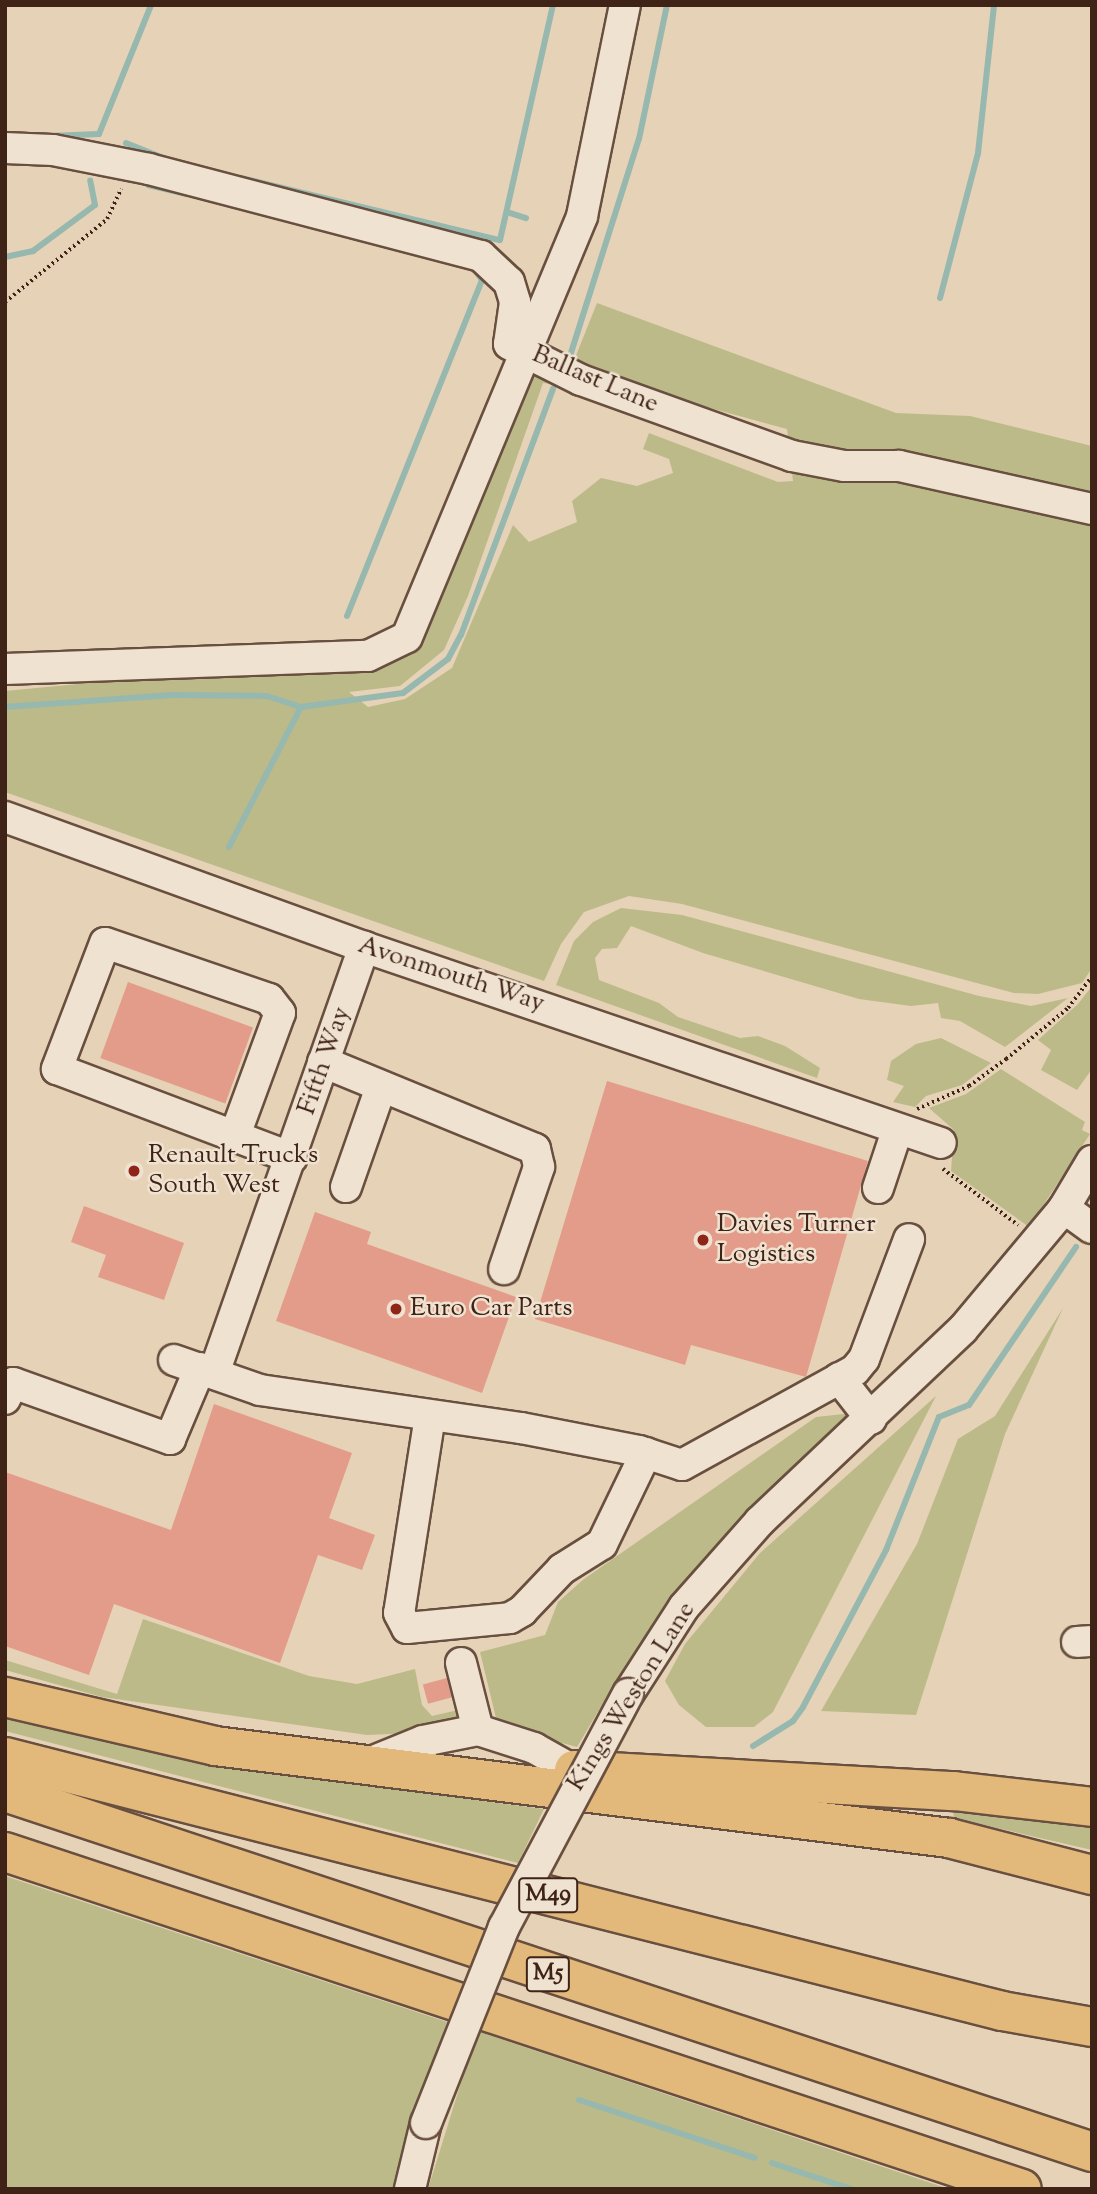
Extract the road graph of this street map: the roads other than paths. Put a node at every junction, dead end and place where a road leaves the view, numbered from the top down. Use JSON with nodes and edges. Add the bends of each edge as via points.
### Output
{"nodes":[{"id":1,"x":625,"y":5,"type":"edge"},
{"id":2,"x":5,"y":148,"type":"edge"},
{"id":3,"x":528,"y":351,"type":"junction"},
{"id":4,"x":1092,"y":509,"type":"edge"},
{"id":5,"x":5,"y":669,"type":"edge"},
{"id":6,"x":5,"y":817,"type":"edge"},
{"id":7,"x":365,"y":947,"type":"junction"},
{"id":8,"x":323,"y":1062,"type":"junction"},
{"id":9,"x":381,"y":1087,"type":"junction"},
{"id":10,"x":904,"y":1133,"type":"junction"},
{"id":11,"x":235,"y":1135,"type":"junction"},
{"id":12,"x":941,"y":1143,"type":"road end"},
{"id":13,"x":292,"y":1158,"type":"junction"},
{"id":14,"x":1092,"y":1161,"type":"edge"},
{"id":15,"x":346,"y":1187,"type":"dead end"},
{"id":16,"x":878,"y":1188,"type":"dead end"},
{"id":17,"x":1064,"y":1208,"type":"junction"},
{"id":18,"x":1092,"y":1228,"type":"edge"},
{"id":19,"x":909,"y":1239,"type":"dead end"},
{"id":20,"x":504,"y":1269,"type":"dead end"},
{"id":21,"x":196,"y":1367,"type":"junction"},
{"id":22,"x":839,"y":1378,"type":"junction"},
{"id":23,"x":5,"y":1399,"type":"edge"},
{"id":24,"x":430,"y":1416,"type":"junction"},
{"id":25,"x":871,"y":1419,"type":"junction"},
{"id":26,"x":646,"y":1453,"type":"junction"},
{"id":27,"x":461,"y":1663,"type":"dead end"},
{"id":28,"x":5,"y":1697,"type":"edge"},
{"id":29,"x":478,"y":1730,"type":"junction"},
{"id":30,"x":5,"y":1757,"type":"edge"},
{"id":31,"x":374,"y":1761,"type":"junction"},
{"id":32,"x":329,"y":1763,"type":"junction"},
{"id":33,"x":573,"y":1770,"type":"junction"},
{"id":34,"x":5,"y":1792,"type":"edge"},
{"id":35,"x":1092,"y":1807,"type":"edge"},
{"id":36,"x":5,"y":1852,"type":"edge"},
{"id":37,"x":1092,"y":1875,"type":"edge"},
{"id":38,"x":1092,"y":2027,"type":"edge"},
{"id":39,"x":1092,"y":2152,"type":"edge"},
{"id":40,"x":410,"y":2189,"type":"edge"},
{"id":41,"x":1023,"y":2189,"type":"edge"}],
"edges":[{"from":1,"to":3,"type":"street","via":[[582,216]]},
{"from":2,"to":3,"type":"street","name":"Ballast Lane","via":[[53,150],[134,166],[481,256],[509,282],[515,302],[509,344]]},
{"from":3,"to":4,"type":"street","name":"Ballast Lane","via":[[581,380],[792,456],[844,466],[900,466]]},
{"from":3,"to":5,"type":"street","via":[[418,614],[407,637],[388,649],[368,656]]},
{"from":6,"to":7,"type":"street","name":"Avonmouth Way"},
{"from":7,"to":8,"type":"street","name":"Fifth Way"},
{"from":7,"to":10,"type":"street","name":"Avonmouth Way"},
{"from":8,"to":9,"type":"street"},
{"from":8,"to":13,"type":"street","name":"Fifth Way"},
{"from":9,"to":15,"type":"street"},
{"from":9,"to":20,"type":"street","via":[[538,1153],[540,1167]]},
{"from":10,"to":12,"type":"street","name":"Avonmouth Way"},
{"from":10,"to":16,"type":"street"},
{"from":11,"to":11,"type":"street","via":[[57,1069],[105,943],[269,999],[280,1013]]},
{"from":11,"to":13,"type":"street"},
{"from":13,"to":21,"type":"street","name":"Fifth Way"},
{"from":14,"to":17,"type":"street","name":"Kings Weston Lane"},
{"from":17,"to":18,"type":"street"},
{"from":17,"to":25,"type":"street","name":"Kings Weston Lane","via":[[962,1329]]},
{"from":19,"to":22,"type":"street","via":[[864,1359]]},
{"from":21,"to":23,"type":"street","name":"Fifth Way","via":[[170,1438],[13,1383]]},
{"from":21,"to":24,"type":"street","via":[[260,1391]]},
{"from":22,"to":25,"type":"street"},
{"from":22,"to":26,"type":"street","via":[[682,1465]]},
{"from":24,"to":26,"type":"street"},
{"from":24,"to":26,"type":"street","via":[[399,1613],[407,1628],[510,1618],[522,1611],[562,1569],[602,1544]]},
{"from":25,"to":40,"type":"street","name":"Kings Weston Lane","bridge":true,"via":[[751,1531],[684,1607],[628,1694],[504,1927],[426,2123]]},
{"from":27,"to":29,"type":"street"},
{"from":28,"to":32,"type":"highway","via":[[176,1738]]},
{"from":29,"to":31,"type":"street","via":[[423,1741]]},
{"from":29,"to":33,"type":"street","via":[[534,1748]]},
{"from":30,"to":38,"type":"highway","number":"M49","via":[[988,2008]]},
{"from":31,"to":32,"type":"highway"},
{"from":31,"to":33,"type":"highway"},
{"from":32,"to":37,"type":"highway","via":[[948,1838]]},
{"from":33,"to":35,"type":"highway","via":[[954,1791]]},
{"from":34,"to":39,"type":"highway","number":"M5"},
{"from":36,"to":41,"type":"highway","number":"M5"}]}
